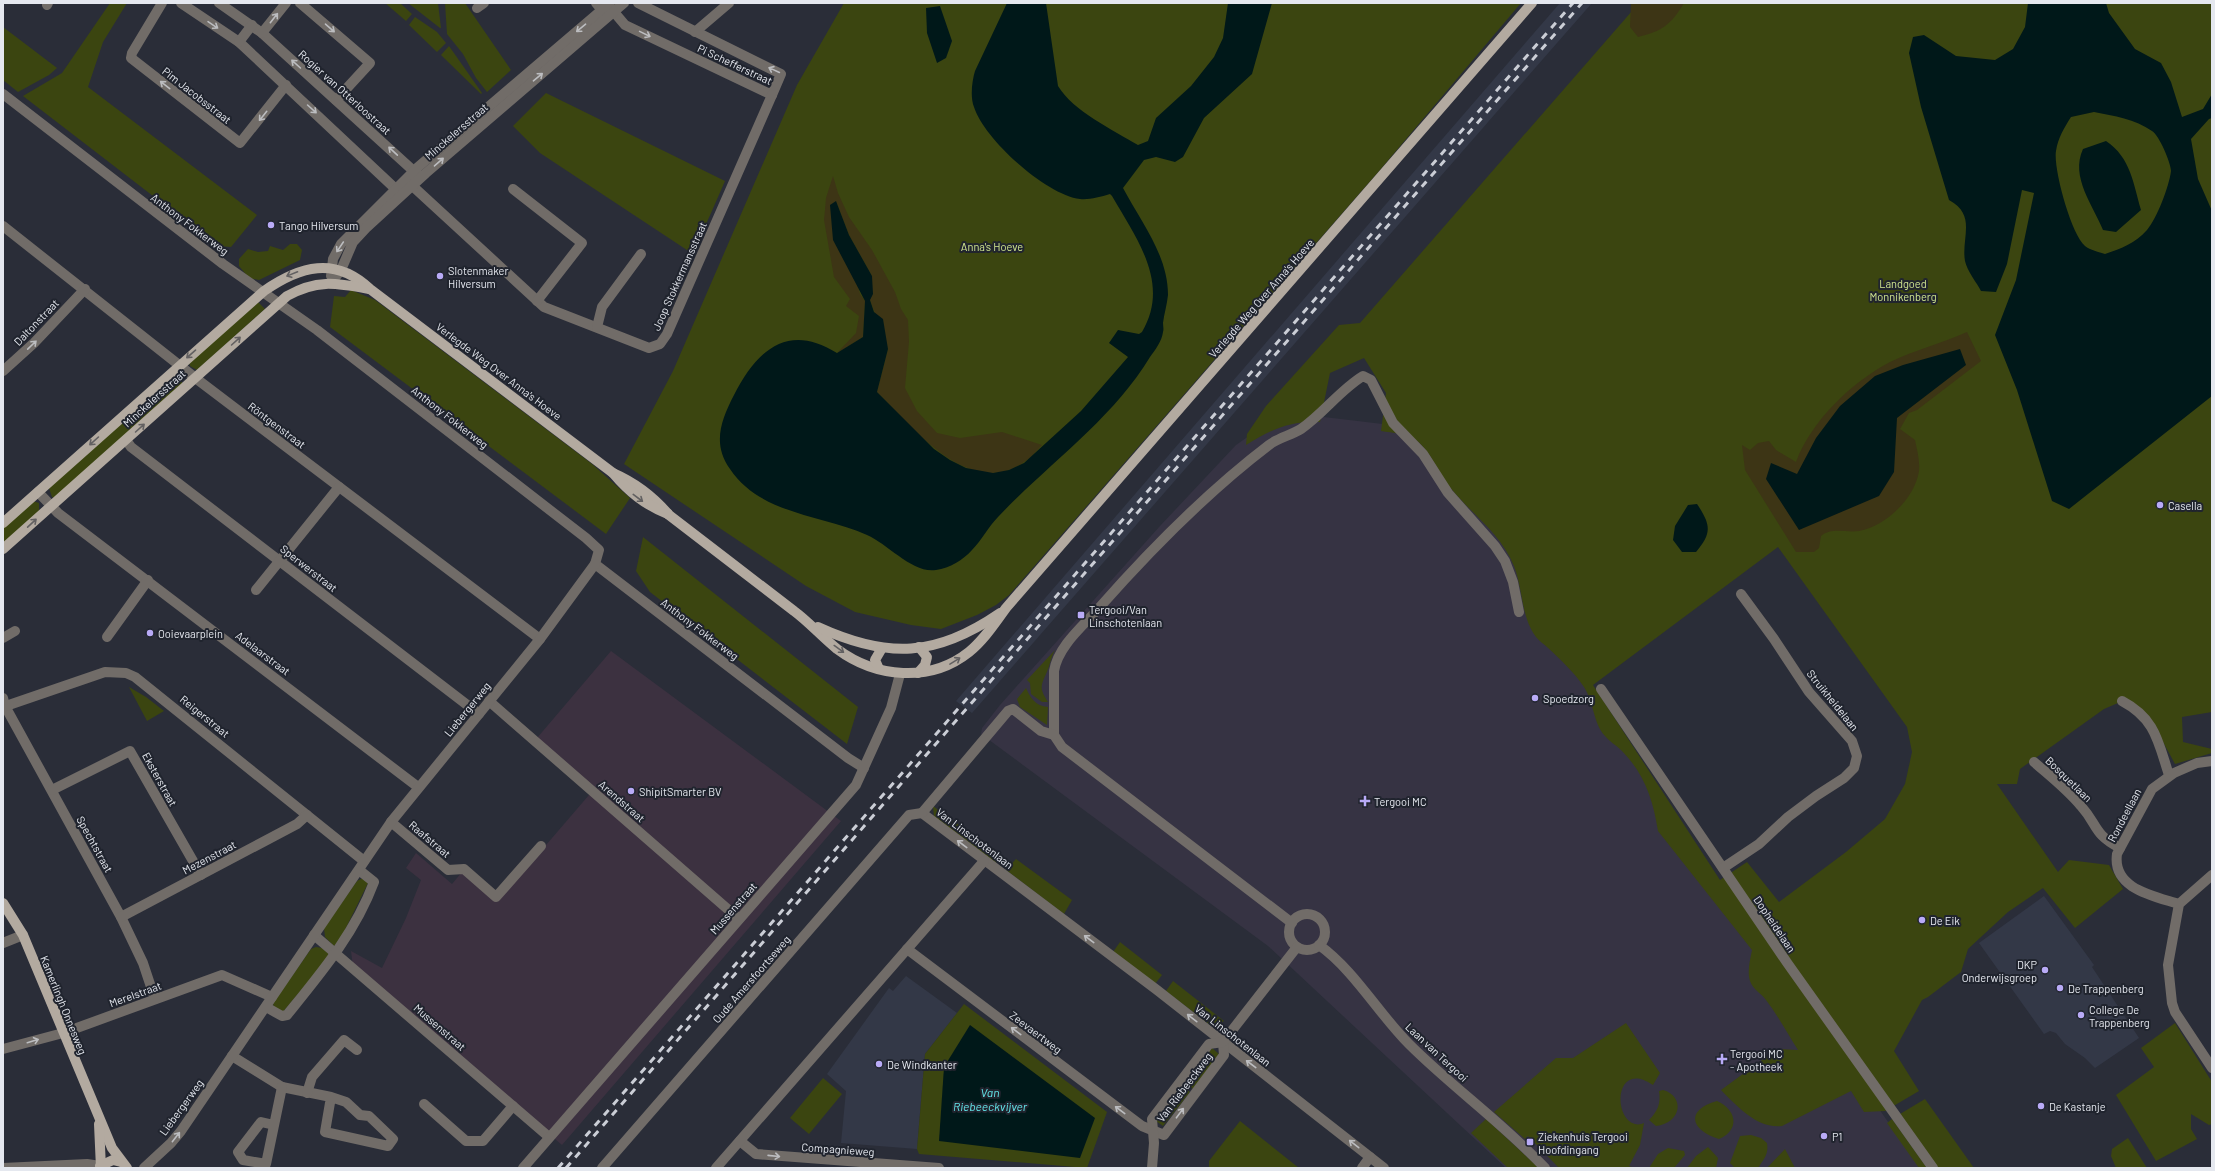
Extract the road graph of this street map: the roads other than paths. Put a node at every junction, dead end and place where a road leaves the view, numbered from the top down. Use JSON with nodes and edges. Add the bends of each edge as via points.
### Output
{"nodes":[{"id":1,"x":162,"y":3,"type":"edge"},
{"id":2,"x":181,"y":3,"type":"edge"},
{"id":3,"x":219,"y":3,"type":"edge"},
{"id":4,"x":286,"y":3,"type":"edge"},
{"id":5,"x":300,"y":3,"type":"edge"},
{"id":6,"x":624,"y":3,"type":"edge"},
{"id":7,"x":638,"y":3,"type":"edge"},
{"id":8,"x":729,"y":3,"type":"edge"},
{"id":9,"x":1532,"y":3,"type":"edge"},
{"id":10,"x":599,"y":7,"type":"edge"},
{"id":11,"x":612,"y":7,"type":"edge"},
{"id":12,"x":252,"y":26,"type":"junction"},
{"id":13,"x":262,"y":32,"type":"junction"},
{"id":14,"x":695,"y":32,"type":"junction"},
{"id":15,"x":239,"y":42,"type":"junction"},
{"id":16,"x":286,"y":85,"type":"junction"},
{"id":17,"x":3,"y":94,"type":"edge"},
{"id":18,"x":772,"y":95,"type":"junction"},
{"id":19,"x":336,"y":100,"type":"junction"},
{"id":20,"x":417,"y":175,"type":"junction"},
{"id":21,"x":409,"y":184,"type":"junction"},
{"id":22,"x":513,"y":189,"type":"dead end"},
{"id":23,"x":400,"y":193,"type":"junction"},
{"id":24,"x":3,"y":226,"type":"edge"},
{"id":25,"x":641,"y":254,"type":"dead end"},
{"id":26,"x":336,"y":269,"type":"junction"},
{"id":27,"x":331,"y":283,"type":"junction"},
{"id":28,"x":85,"y":289,"type":"junction"},
{"id":29,"x":370,"y":289,"type":"junction"},
{"id":30,"x":264,"y":291,"type":"junction"},
{"id":31,"x":538,"y":301,"type":"junction"},
{"id":32,"x":278,"y":303,"type":"junction"},
{"id":33,"x":597,"y":327,"type":"junction"},
{"id":34,"x":180,"y":364,"type":"junction"},
{"id":35,"x":3,"y":371,"type":"edge"},
{"id":36,"x":195,"y":378,"type":"junction"},
{"id":37,"x":126,"y":440,"type":"junction"},
{"id":38,"x":339,"y":487,"type":"junction"},
{"id":39,"x":38,"y":492,"type":"junction"},
{"id":40,"x":50,"y":506,"type":"junction"},
{"id":41,"x":3,"y":523,"type":"edge"},
{"id":42,"x":3,"y":549,"type":"edge"},
{"id":43,"x":280,"y":560,"type":"junction"},
{"id":44,"x":596,"y":564,"type":"junction"},
{"id":45,"x":148,"y":580,"type":"junction"},
{"id":46,"x":256,"y":590,"type":"dead end"},
{"id":47,"x":1741,"y":594,"type":"dead end"},
{"id":48,"x":1006,"y":608,"type":"junction"},
{"id":49,"x":1519,"y":612,"type":"dead end"},
{"id":50,"x":810,"y":623,"type":"junction"},
{"id":51,"x":15,"y":631,"type":"dead end"},
{"id":52,"x":107,"y":637,"type":"dead end"},
{"id":53,"x":3,"y":638,"type":"edge"},
{"id":54,"x":540,"y":639,"type":"junction"},
{"id":55,"x":919,"y":647,"type":"junction"},
{"id":56,"x":882,"y":648,"type":"junction"},
{"id":57,"x":879,"y":669,"type":"junction"},
{"id":58,"x":918,"y":673,"type":"junction"},
{"id":59,"x":900,"y":674,"type":"junction"},
{"id":60,"x":1601,"y":689,"type":"dead end"},
{"id":61,"x":489,"y":701,"type":"junction"},
{"id":62,"x":2122,"y":701,"type":"dead end"},
{"id":63,"x":4,"y":703,"type":"edge"},
{"id":64,"x":479,"y":714,"type":"junction"},
{"id":65,"x":1054,"y":735,"type":"junction"},
{"id":66,"x":2212,"y":761,"type":"edge"},
{"id":67,"x":2034,"y":762,"type":"dead end"},
{"id":68,"x":864,"y":768,"type":"junction"},
{"id":69,"x":2169,"y":775,"type":"junction"},
{"id":70,"x":418,"y":787,"type":"junction"},
{"id":71,"x":52,"y":790,"type":"junction"},
{"id":72,"x":922,"y":813,"type":"junction"},
{"id":73,"x":307,"y":815,"type":"junction"},
{"id":74,"x":391,"y":822,"type":"junction"},
{"id":75,"x":541,"y":846,"type":"dead end"},
{"id":76,"x":2120,"y":848,"type":"junction"},
{"id":77,"x":984,"y":861,"type":"junction"},
{"id":78,"x":362,"y":866,"type":"junction"},
{"id":79,"x":1723,"y":868,"type":"junction"},
{"id":80,"x":200,"y":875,"type":"junction"},
{"id":81,"x":2212,"y":875,"type":"edge"},
{"id":82,"x":3,"y":903,"type":"edge"},
{"id":83,"x":2179,"y":904,"type":"junction"},
{"id":84,"x":121,"y":917,"type":"junction"},
{"id":85,"x":739,"y":919,"type":"junction"},
{"id":86,"x":1292,"y":923,"type":"junction"},
{"id":87,"x":314,"y":935,"type":"junction"},
{"id":88,"x":23,"y":936,"type":"junction"},
{"id":89,"x":3,"y":943,"type":"edge"},
{"id":90,"x":1319,"y":945,"type":"junction"},
{"id":91,"x":1297,"y":947,"type":"junction"},
{"id":92,"x":907,"y":949,"type":"junction"},
{"id":93,"x":336,"y":953,"type":"junction"},
{"id":94,"x":272,"y":997,"type":"junction"},
{"id":95,"x":155,"y":999,"type":"junction"},
{"id":96,"x":266,"y":1007,"type":"junction"},
{"id":97,"x":63,"y":1033,"type":"junction"},
{"id":98,"x":1223,"y":1042,"type":"junction"},
{"id":99,"x":3,"y":1049,"type":"edge"},
{"id":100,"x":357,"y":1050,"type":"dead end"},
{"id":101,"x":232,"y":1056,"type":"junction"},
{"id":102,"x":2212,"y":1068,"type":"edge"},
{"id":103,"x":282,"y":1088,"type":"junction"},
{"id":104,"x":307,"y":1093,"type":"junction"},
{"id":105,"x":331,"y":1097,"type":"junction"},
{"id":106,"x":424,"y":1104,"type":"dead end"},
{"id":107,"x":513,"y":1106,"type":"junction"},
{"id":108,"x":98,"y":1118,"type":"junction"},
{"id":109,"x":274,"y":1125,"type":"dead end"},
{"id":110,"x":1152,"y":1131,"type":"junction"},
{"id":111,"x":549,"y":1137,"type":"junction"},
{"id":112,"x":740,"y":1141,"type":"junction"},
{"id":113,"x":1370,"y":1157,"type":"junction"},
{"id":114,"x":124,"y":1165,"type":"edge"},
{"id":115,"x":146,"y":1166,"type":"edge"},
{"id":116,"x":101,"y":1167,"type":"edge"},
{"id":117,"x":3,"y":1168,"type":"edge"},
{"id":118,"x":522,"y":1168,"type":"edge"},
{"id":119,"x":602,"y":1168,"type":"edge"},
{"id":120,"x":716,"y":1168,"type":"edge"},
{"id":121,"x":939,"y":1168,"type":"edge"},
{"id":122,"x":1152,"y":1168,"type":"edge"},
{"id":123,"x":1362,"y":1168,"type":"edge"},
{"id":124,"x":1384,"y":1168,"type":"edge"},
{"id":125,"x":1545,"y":1168,"type":"edge"},
{"id":126,"x":1933,"y":1168,"type":"edge"}],
"edges":[{"from":16,"to":1,"type":"street","name":"Pim Jacobsstraat","one_way":true,"via":[[240,143],[131,58]]},
{"from":2,"to":15,"type":"street","one_way":true},
{"from":3,"to":12,"type":"street","name":"Rogier van Otterloostraat"},
{"from":13,"to":4,"type":"street","one_way":true},
{"from":5,"to":19,"type":"street","one_way":true,"via":[[370,63]]},
{"from":6,"to":11,"type":"street","name":"Minckelersstraat"},
{"from":7,"to":14,"type":"street","name":"Pi Schefferstraat"},
{"from":8,"to":14,"type":"street"},
{"from":9,"to":48,"type":"main road","name":"Verlegde Weg Over Anna's Hoeve"},
{"from":10,"to":11,"type":"street","name":"Minckelersstraat"},
{"from":10,"to":20,"type":"street","name":"Minckelersstraat","one_way":true},
{"from":11,"to":18,"type":"street","name":"Pi Schefferstraat","one_way":true,"via":[[625,25]]},
{"from":20,"to":11,"type":"street","name":"Minckelersstraat","one_way":true},
{"from":12,"to":13,"type":"street","name":"Rogier van Otterloostraat"},
{"from":12,"to":15,"type":"street"},
{"from":19,"to":13,"type":"street","name":"Rogier van Otterloostraat","one_way":true},
{"from":18,"to":14,"type":"street","name":"Pi Schefferstraat","one_way":true,"via":[[781,74]]},
{"from":15,"to":16,"type":"street"},
{"from":16,"to":23,"type":"street","one_way":true},
{"from":17,"to":30,"type":"street","name":"Anthony Fokkerweg","via":[[222,264],[252,286]]},
{"from":18,"to":33,"type":"street","name":"Joop Stokkermansstraat","via":[[673,321],[660,344],[649,348]]},
{"from":20,"to":19,"type":"street","name":"Rogier van Otterloostraat","one_way":true},
{"from":20,"to":21,"type":"street","name":"Minckelersstraat"},
{"from":21,"to":23,"type":"street","name":"Minckelersstraat"},
{"from":21,"to":31,"type":"street","name":"Joop Stokkermansstraat"},
{"from":22,"to":31,"type":"street","via":[[582,243]]},
{"from":23,"to":26,"type":"street","name":"Minckelersstraat","via":[[341,244]]},
{"from":24,"to":28,"type":"street","name":"Röntgenstraat"},
{"from":25,"to":33,"type":"street","via":[[602,307]]},
{"from":26,"to":27,"type":"street","name":"Minckelersstraat"},
{"from":26,"to":29,"type":"main road","name":"Verlegde Weg Over Anna's Hoeve","via":[[360,280]]},
{"from":26,"to":30,"type":"main road","name":"Minckelersstraat","one_way":true,"via":[[298,271],[282,278]]},
{"from":27,"to":29,"type":"main road","name":"Verlegde Weg Over Anna's Hoeve"},
{"from":27,"to":32,"type":"main road","name":"Minckelersstraat","via":[[302,288]]},
{"from":28,"to":34,"type":"street","name":"Röntgenstraat"},
{"from":35,"to":28,"type":"street","name":"Daltonstraat","one_way":true,"via":[[34,343]]},
{"from":29,"to":50,"type":"main road","name":"Verlegde Weg Over Anna's Hoeve","via":[[613,473],[636,497],[650,507],[669,515]]},
{"from":30,"to":32,"type":"street","name":"Anthony Fokkerweg"},
{"from":30,"to":34,"type":"main road","name":"Minckelersstraat","one_way":true},
{"from":31,"to":33,"type":"street","name":"Joop Stokkermansstraat","via":[[544,307]]},
{"from":36,"to":32,"type":"main road","name":"Minckelersstraat","one_way":true},
{"from":32,"to":44,"type":"street","name":"Anthony Fokkerweg","via":[[389,385],[586,538],[599,550]]},
{"from":34,"to":36,"type":"street","name":"Röntgenstraat"},
{"from":34,"to":39,"type":"main road","name":"Minckelersstraat","one_way":true},
{"from":37,"to":36,"type":"main road","name":"Minckelersstraat","one_way":true},
{"from":36,"to":38,"type":"street","name":"Röntgenstraat"},
{"from":37,"to":40,"type":"main road","name":"Minckelersstraat"},
{"from":37,"to":43,"type":"street","name":"Sperwerstraat","via":[[131,447]]},
{"from":38,"to":43,"type":"street"},
{"from":38,"to":54,"type":"street","name":"Röntgenstraat"},
{"from":39,"to":40,"type":"street","name":"Adelaarstraat"},
{"from":39,"to":41,"type":"main road","name":"Minckelersstraat"},
{"from":42,"to":40,"type":"main road","name":"Minckelersstraat","one_way":true},
{"from":40,"to":45,"type":"street","name":"Adelaarstraat"},
{"from":43,"to":46,"type":"street"},
{"from":43,"to":64,"type":"street","name":"Sperwerstraat"},
{"from":44,"to":54,"type":"street","name":"Liebergerweg"},
{"from":44,"to":68,"type":"street","name":"Anthony Fokkerweg"},
{"from":45,"to":52,"type":"street"},
{"from":45,"to":70,"type":"street","name":"Adelaarstraat"},
{"from":47,"to":79,"type":"street","name":"Struikheidelaan","via":[[1809,692],[1852,741],[1857,756],[1854,768],[1844,778],[1816,796],[1759,844]]},
{"from":48,"to":55,"type":"main road","name":"Verlegde Weg Over Anna's Hoeve","via":[[960,637]]},
{"from":58,"to":48,"type":"main road","name":"Verlegde Weg Over Anna's Hoeve","one_way":true,"via":[[944,667],[969,652],[986,635]]},
{"from":49,"to":65,"type":"street","via":[[1513,582],[1505,561],[1448,493],[1423,454],[1393,423],[1371,380],[1363,376],[1350,384],[1302,428],[1271,444],[1180,522],[1142,559],[1087,621],[1056,661]]},
{"from":50,"to":56,"type":"main road","name":"Verlegde Weg Over Anna's Hoeve","via":[[843,638]]},
{"from":50,"to":57,"type":"main road","name":"Verlegde Weg Over Anna's Hoeve","one_way":true,"via":[[837,648],[856,660]]},
{"from":51,"to":53,"type":"street"},
{"from":54,"to":61,"type":"street","name":"Liebergerweg"},
{"from":55,"to":56,"type":"main road","name":"Verlegde Weg Over Anna's Hoeve"},
{"from":55,"to":58,"type":"main road","via":[[927,657],[925,665]]},
{"from":56,"to":57,"type":"main road","via":[[875,660]]},
{"from":57,"to":59,"type":"main road","name":"Verlegde Weg Over Anna's Hoeve"},
{"from":58,"to":59,"type":"main road","name":"Verlegde Weg Over Anna's Hoeve"},
{"from":59,"to":68,"type":"street","name":"Mussenstraat","via":[[891,708]]},
{"from":60,"to":79,"type":"street","name":"Dopheidelaan"},
{"from":61,"to":64,"type":"street","name":"Liebergerweg"},
{"from":61,"to":85,"type":"street","name":"Arendstraat"},
{"from":62,"to":69,"type":"street","via":[[2144,716],[2154,729]]},
{"from":63,"to":71,"type":"street","name":"Spechtstraat"},
{"from":63,"to":73,"type":"street","name":"Reigerstraat","via":[[105,672],[126,673],[157,693]]},
{"from":64,"to":70,"type":"street","name":"Liebergerweg"},
{"from":65,"to":72,"type":"street","name":"Van Linschotenlaan","via":[[1041,731],[1014,709],[1010,710]]},
{"from":65,"to":86,"type":"street","name":"Van Linschotenlaan","via":[[1062,747]]},
{"from":66,"to":69,"type":"street","name":"Rondeellaan"},
{"from":67,"to":76,"type":"street","name":"Bosquetlaan","via":[[2082,807],[2106,840]]},
{"from":68,"to":85,"type":"street","name":"Mussenstraat","via":[[856,785]]},
{"from":69,"to":76,"type":"street","name":"Rondeellaan","via":[[2148,795]]},
{"from":70,"to":74,"type":"street","name":"Liebergerweg"},
{"from":71,"to":80,"type":"street","name":"Eksterstraat","via":[[130,750]]},
{"from":71,"to":84,"type":"street","name":"Spechtstraat"},
{"from":77,"to":72,"type":"street","name":"Van Linschotenlaan","one_way":true},
{"from":72,"to":119,"type":"street","name":"Oude Amersfoortseweg","via":[[909,816]]},
{"from":73,"to":78,"type":"street","name":"Reigerstraat"},
{"from":73,"to":80,"type":"street","name":"Mezenstraat","via":[[296,824]]},
{"from":74,"to":75,"type":"street","name":"Raafstraat","via":[[448,870],[464,869],[496,897]]},
{"from":74,"to":78,"type":"street","name":"Liebergerweg"},
{"from":76,"to":83,"type":"street","name":"Rondeellaan","via":[[2116,860],[2117,869],[2125,881],[2138,890]]},
{"from":77,"to":92,"type":"street"},
{"from":98,"to":77,"type":"street","name":"Van Linschotenlaan","one_way":true},
{"from":78,"to":87,"type":"street","name":"Liebergerweg"},
{"from":78,"to":93,"type":"street","via":[[374,882],[368,899]]},
{"from":79,"to":126,"type":"street","name":"Dopheidelaan"},
{"from":80,"to":84,"type":"street","name":"Mezenstraat"},
{"from":81,"to":83,"type":"street"},
{"from":82,"to":88,"type":"main road","name":"Kamerlingh Onnesweg"},
{"from":83,"to":102,"type":"street","via":[[2169,953],[2168,981],[2172,1003],[2175,1012]]},
{"from":84,"to":95,"type":"street","name":"Spechtstraat","via":[[143,964]]},
{"from":85,"to":111,"type":"street","name":"Mussenstraat"},
{"from":86,"to":90,"type":"street","via":[[1302,915],[1311,914],[1318,918],[1325,930]]},
{"from":86,"to":91,"type":"street","via":[[1290,936]]},
{"from":87,"to":93,"type":"street","name":"Mussenstraat"},
{"from":87,"to":94,"type":"street","name":"Liebergerweg"},
{"from":88,"to":89,"type":"street"},
{"from":88,"to":97,"type":"main road","name":"Kamerlingh Onnesweg"},
{"from":90,"to":91,"type":"street","via":[[1308,950]]},
{"from":90,"to":125,"type":"street","name":"Laan van Tergooi","via":[[1349,974],[1408,1043],[1442,1076],[1526,1147]]},
{"from":91,"to":98,"type":"street","name":"Van Riebeeckweg"},
{"from":110,"to":92,"type":"street","name":"Zeevaertweg","one_way":true},
{"from":92,"to":112,"type":"street"},
{"from":93,"to":96,"type":"street","via":[[287,1015],[282,1016]]},
{"from":93,"to":107,"type":"street","name":"Mussenstraat"},
{"from":94,"to":95,"type":"street","name":"Merelstraat","via":[[222,975]]},
{"from":94,"to":96,"type":"street","name":"Liebergerweg"},
{"from":95,"to":97,"type":"street","name":"Merelstraat"},
{"from":96,"to":101,"type":"street","name":"Liebergerweg"},
{"from":99,"to":97,"type":"street","name":"Merelstraat","one_way":true},
{"from":97,"to":108,"type":"main road","name":"Kamerlingh Onnesweg"},
{"from":98,"to":110,"type":"street","name":"Van Riebeeckweg","via":[[1209,1044],[1152,1119]]},
{"from":110,"to":98,"type":"street","name":"Van Riebeeckweg","one_way":true,"via":[[1164,1135],[1224,1055]]},
{"from":113,"to":98,"type":"street","name":"Van Linschotenlaan","one_way":true},
{"from":100,"to":104,"type":"street","via":[[344,1040],[312,1077]]},
{"from":101,"to":103,"type":"street"},
{"from":115,"to":101,"type":"street","name":"Liebergerweg","one_way":true,"via":[[174,1139]]},
{"from":103,"to":104,"type":"street"},
{"from":103,"to":109,"type":"street"},
{"from":104,"to":105,"type":"street"},
{"from":105,"to":105,"type":"street","via":[[325,1132],[388,1146],[393,1138],[369,1116],[360,1115],[346,1102]]},
{"from":106,"to":107,"type":"street","via":[[466,1141],[483,1141]]},
{"from":107,"to":111,"type":"street","name":"Mussenstraat"},
{"from":108,"to":114,"type":"main road","name":"Kamerlingh Onnesweg","via":[[112,1148]]},
{"from":108,"to":116,"type":"main road","name":"Kamerlingh Onnesweg"},
{"from":110,"to":122,"type":"street","name":"Van Riebeeckweg"},
{"from":111,"to":118,"type":"street","name":"Mussenstraat"},
{"from":112,"to":120,"type":"street"},
{"from":112,"to":121,"type":"street","name":"Compagnieweg","one_way":true,"via":[[756,1154]]},
{"from":113,"to":123,"type":"street"},
{"from":113,"to":124,"type":"street","name":"Van Linschotenlaan"},
{"from":114,"to":116,"type":"main road","name":"Kamerlingh Onnesweg","via":[[113,1160]]},
{"from":116,"to":117,"type":"street","via":[[87,1164]]}]}
